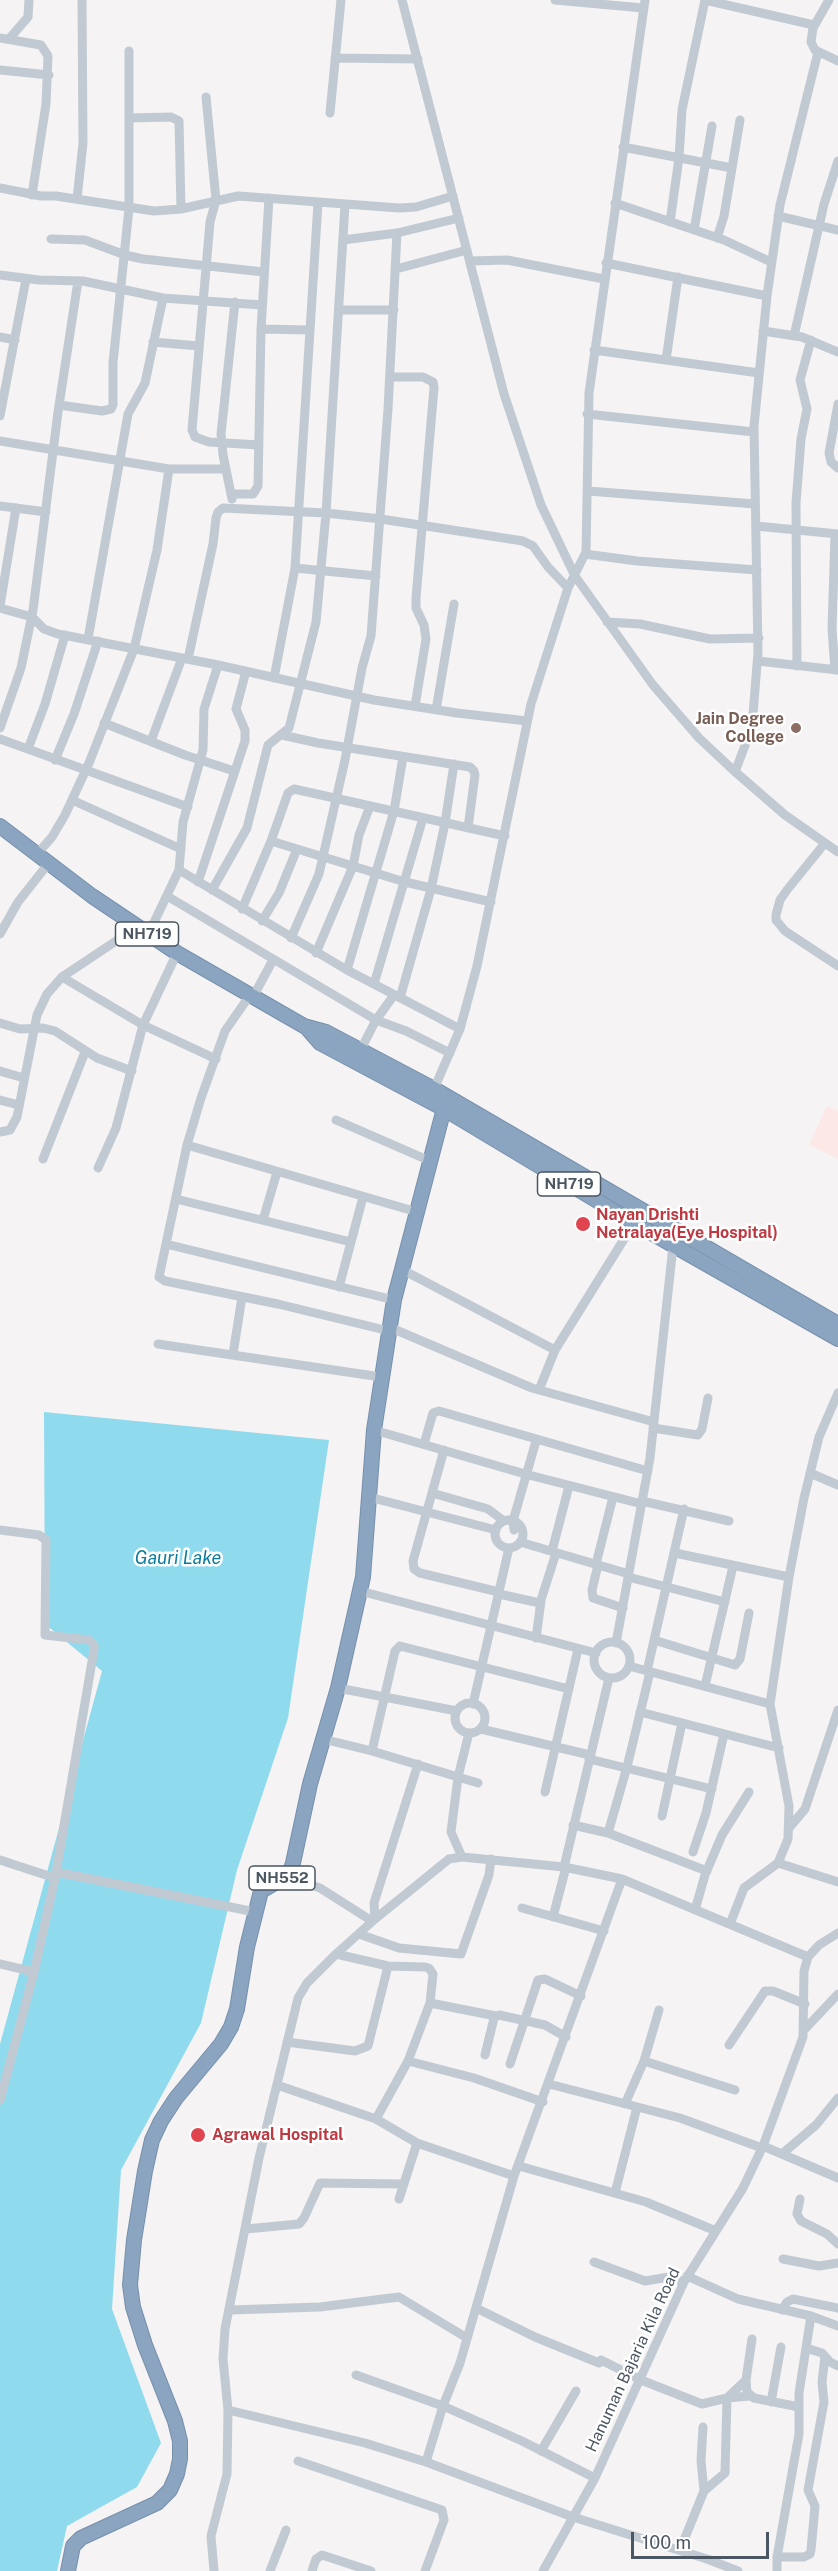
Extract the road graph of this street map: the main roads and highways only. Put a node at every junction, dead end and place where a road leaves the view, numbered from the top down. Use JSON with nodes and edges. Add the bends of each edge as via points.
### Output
{"nodes":[{"id":1,"x":1,"y":828,"type":"edge"},
{"id":2,"x":304,"y":1026,"type":"junction"},
{"id":3,"x":445,"y":1103,"type":"junction"},
{"id":4,"x":838,"y":1324,"type":"edge"},
{"id":5,"x":838,"y":1339,"type":"edge"},
{"id":6,"x":68,"y":2571,"type":"edge"}],
"edges":[{"from":1,"to":2,"type":"highway","number":"NH719","via":[[142,931]]},
{"from":2,"to":3,"type":"highway","number":"NH719","via":[[320,1043]]},
{"from":2,"to":3,"type":"highway","number":"NH719","via":[[326,1032],[434,1089]]},
{"from":3,"to":4,"type":"highway","number":"NH719","via":[[675,1228]]},
{"from":3,"to":5,"type":"highway","number":"NH719","via":[[634,1223]]},
{"from":3,"to":6,"type":"highway","number":"NH552","via":[[394,1300],[374,1430],[360,1591],[293,1863],[285,1877],[261,1891],[231,2027],[176,2098],[152,2140],[130,2285],[145,2345],[180,2441],[177,2474],[170,2490],[157,2503],[81,2538],[73,2546]]}]}
